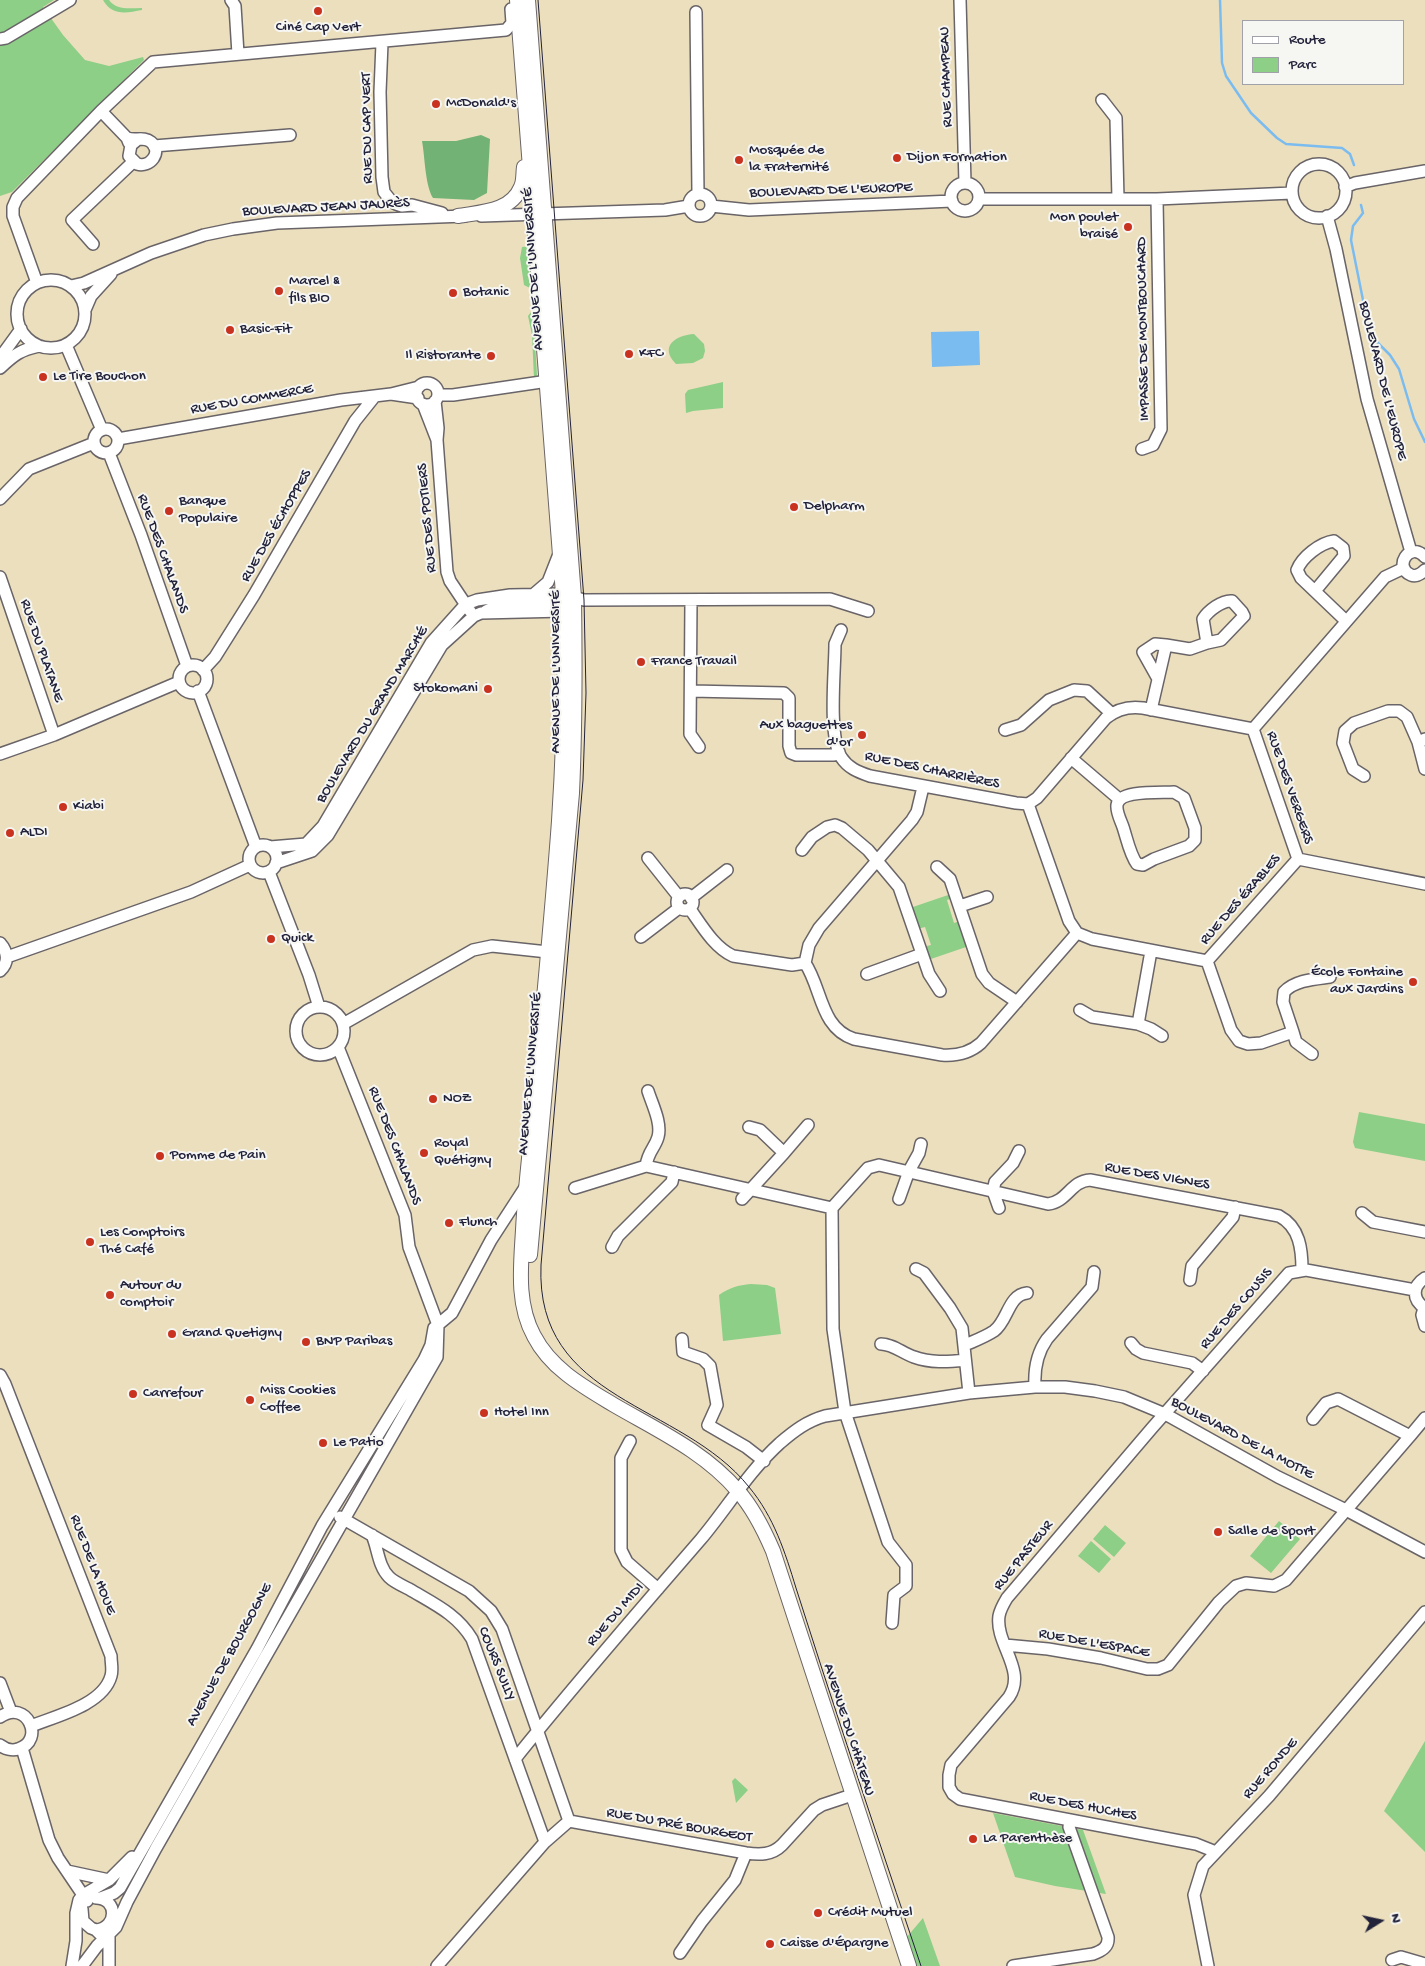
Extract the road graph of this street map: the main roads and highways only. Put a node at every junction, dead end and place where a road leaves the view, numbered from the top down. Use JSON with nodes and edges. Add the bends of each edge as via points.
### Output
{"nodes":[{"id":1,"x":517,"y":0,"type":"edge"},
{"id":2,"x":528,"y":0,"type":"edge"},
{"id":3,"x":526,"y":124,"type":"junction"},
{"id":4,"x":540,"y":215,"type":"junction"},
{"id":5,"x":458,"y":216,"type":"road end"},
{"id":6,"x":569,"y":599,"type":"junction"},
{"id":7,"x":553,"y":952,"type":"junction"},
{"id":8,"x":556,"y":1365,"type":"junction"},
{"id":9,"x":909,"y":1966,"type":"edge"}],
"edges":[{"from":1,"to":3,"type":"main road","name":"AVENUE DE L'UNIVERSITÉ"},
{"from":2,"to":4,"type":"main road","name":"AVENUE DE L'UNIVERSITÉ"},
{"from":3,"to":4,"type":"main road","name":"AVENUE DE L'UNIVERSITÉ"},
{"from":3,"to":5,"type":"main road","via":[[522,185],[516,196],[503,208]]},
{"from":4,"to":6,"type":"main road","name":"AVENUE DE L'UNIVERSITÉ"},
{"from":4,"to":6,"type":"main road","name":"AVENUE DE L'UNIVERSITÉ","via":[[560,551]]},
{"from":6,"to":7,"type":"main road","name":"AVENUE DE L'UNIVERSITÉ","via":[[575,734],[572,792]]},
{"from":7,"to":8,"type":"main road","name":"AVENUE DE L'UNIVERSITÉ","via":[[529,1277],[537,1329]]},
{"from":7,"to":8,"type":"main road","name":"AVENUE DE L'UNIVERSITÉ","via":[[526,1186],[520,1280],[526,1318],[533,1335]]},
{"from":8,"to":9,"type":"main road","name":"AVENUE DU CHÂTEAU","via":[[587,1390],[702,1457],[738,1490],[750,1507],[773,1551]]}]}
